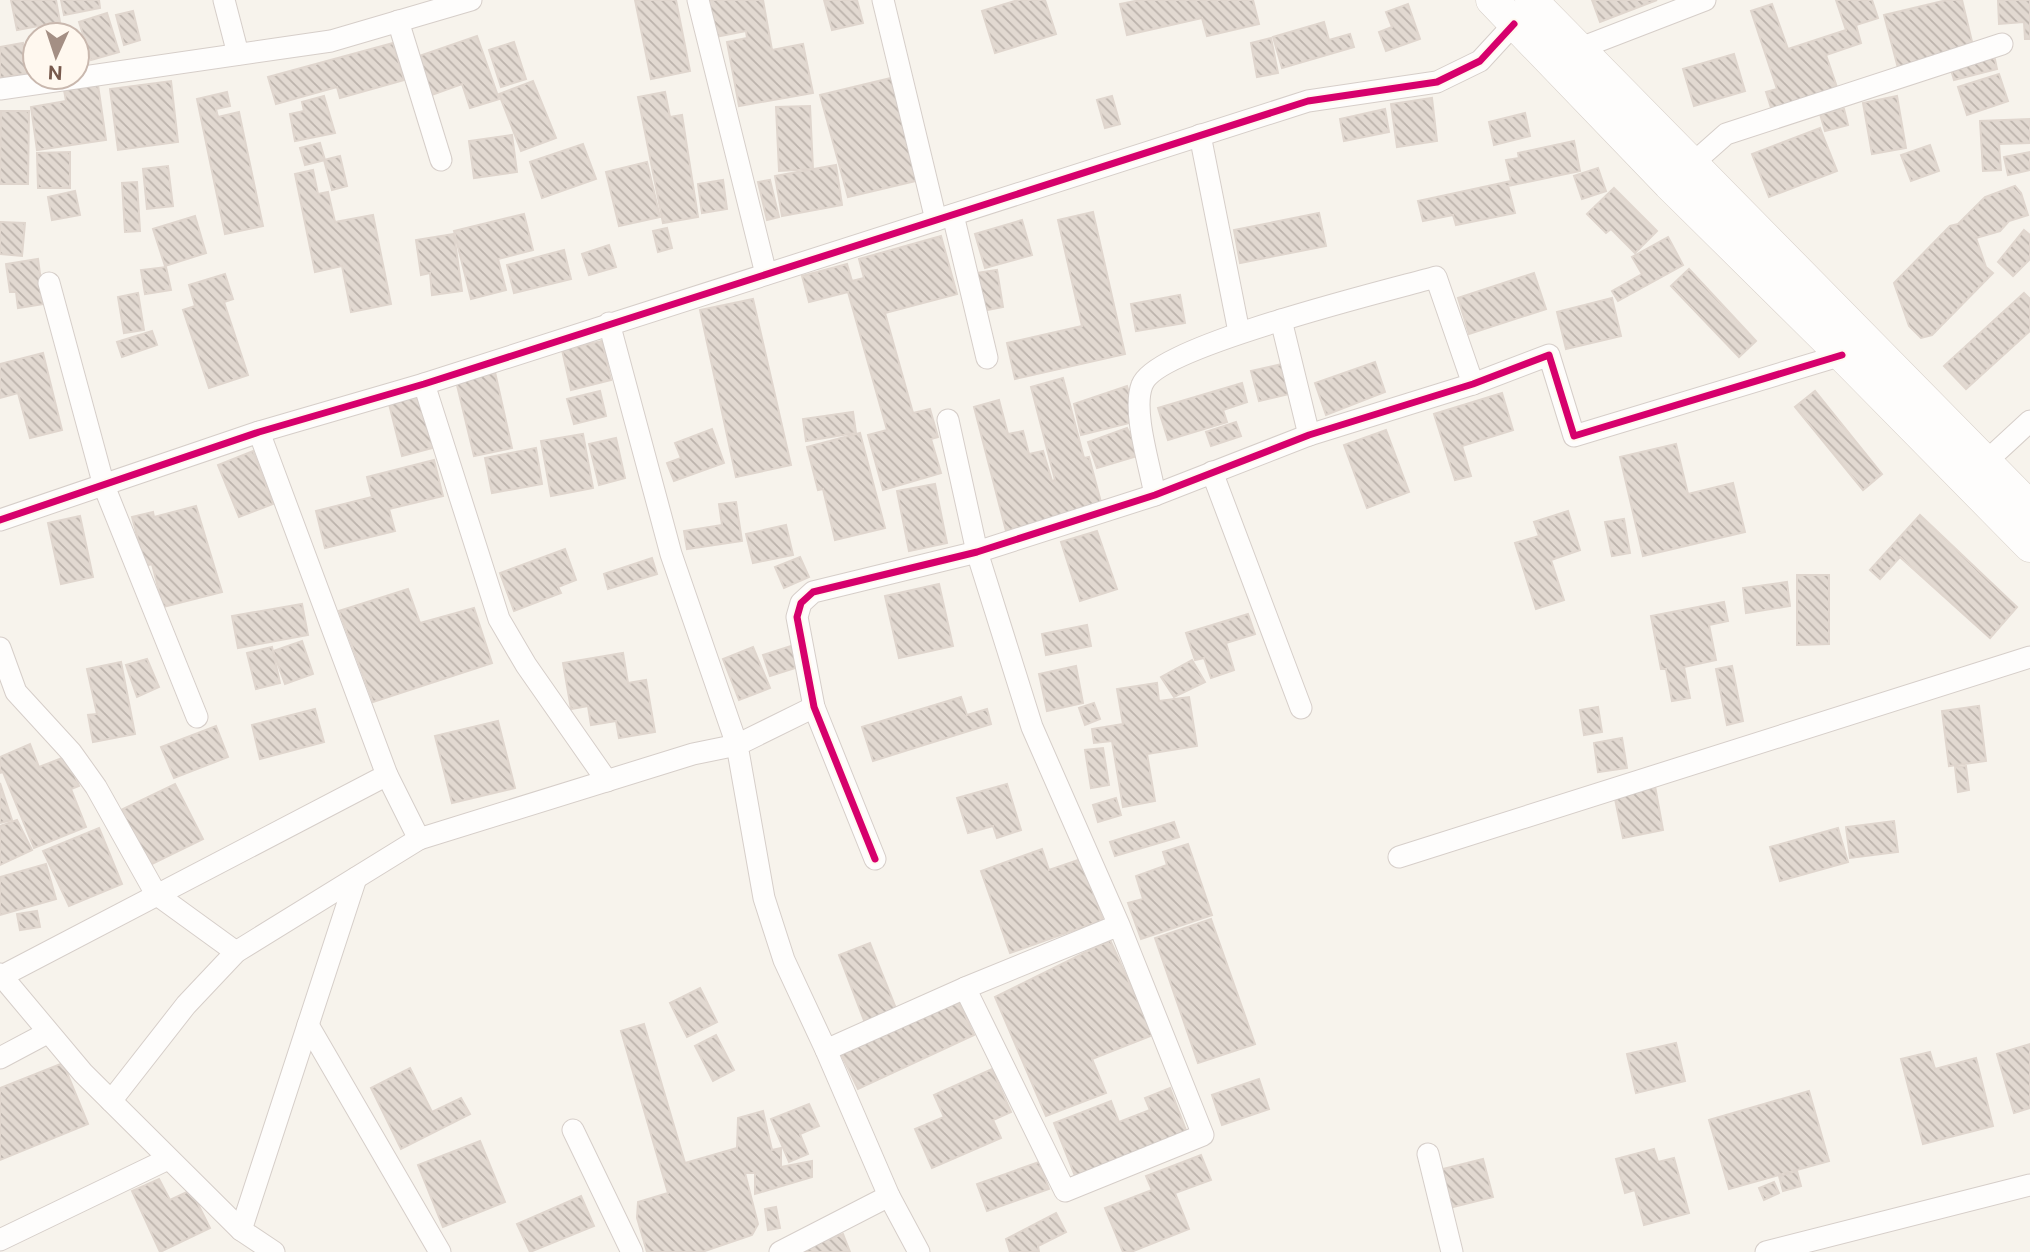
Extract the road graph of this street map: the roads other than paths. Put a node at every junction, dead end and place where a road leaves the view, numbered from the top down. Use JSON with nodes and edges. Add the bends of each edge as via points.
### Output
{"nodes":[{"id":1,"x":224,"y":0,"type":"edge"},
{"id":2,"x":471,"y":0,"type":"edge"},
{"id":3,"x":698,"y":0,"type":"edge"},
{"id":4,"x":883,"y":0,"type":"edge"},
{"id":5,"x":1492,"y":0,"type":"edge"},
{"id":6,"x":1704,"y":0,"type":"edge"},
{"id":7,"x":1522,"y":12,"type":"edge"},
{"id":8,"x":398,"y":21,"type":"junction"},
{"id":9,"x":2002,"y":44,"type":"dead end"},
{"id":10,"x":1578,"y":49,"type":"junction"},
{"id":11,"x":238,"y":54,"type":"junction"},
{"id":12,"x":0,"y":89,"type":"edge"},
{"id":13,"x":1200,"y":135,"type":"junction"},
{"id":14,"x":441,"y":160,"type":"dead end"},
{"id":15,"x":1691,"y":165,"type":"junction"},
{"id":16,"x":945,"y":217,"type":"junction"},
{"id":17,"x":766,"y":274,"type":"junction"},
{"id":18,"x":49,"y":283,"type":"dead end"},
{"id":19,"x":1281,"y":320,"type":"junction"},
{"id":20,"x":609,"y":323,"type":"junction"},
{"id":21,"x":1239,"y":332,"type":"junction"},
{"id":22,"x":1843,"y":355,"type":"junction"},
{"id":23,"x":987,"y":358,"type":"dead end"},
{"id":24,"x":424,"y":384,"type":"junction"},
{"id":25,"x":1474,"y":384,"type":"junction"},
{"id":26,"x":948,"y":420,"type":"dead end"},
{"id":27,"x":2030,"y":421,"type":"edge"},
{"id":28,"x":259,"y":432,"type":"junction"},
{"id":29,"x":1309,"y":435,"type":"junction"},
{"id":30,"x":1975,"y":471,"type":"junction"},
{"id":31,"x":1212,"y":472,"type":"junction"},
{"id":32,"x":104,"y":486,"type":"junction"},
{"id":33,"x":1155,"y":495,"type":"junction"},
{"id":34,"x":2030,"y":507,"type":"edge"},
{"id":35,"x":0,"y":520,"type":"edge"},
{"id":36,"x":2030,"y":546,"type":"edge"},
{"id":37,"x":977,"y":552,"type":"junction"},
{"id":38,"x":0,"y":648,"type":"edge"},
{"id":39,"x":2030,"y":657,"type":"edge"},
{"id":40,"x":814,"y":707,"type":"junction"},
{"id":41,"x":1301,"y":708,"type":"dead end"},
{"id":42,"x":197,"y":716,"type":"dead end"},
{"id":43,"x":737,"y":745,"type":"junction"},
{"id":44,"x":387,"y":775,"type":"junction"},
{"id":45,"x":607,"y":781,"type":"junction"},
{"id":46,"x":419,"y":839,"type":"junction"},
{"id":47,"x":1399,"y":857,"type":"dead end"},
{"id":48,"x":875,"y":859,"type":"dead end"},
{"id":49,"x":356,"y":878,"type":"junction"},
{"id":50,"x":156,"y":894,"type":"junction"},
{"id":51,"x":1119,"y":925,"type":"junction"},
{"id":52,"x":236,"y":952,"type":"junction"},
{"id":53,"x":1,"y":975,"type":"edge"},
{"id":54,"x":965,"y":988,"type":"junction"},
{"id":55,"x":308,"y":1026,"type":"junction"},
{"id":56,"x":47,"y":1033,"type":"junction"},
{"id":57,"x":826,"y":1050,"type":"junction"},
{"id":58,"x":0,"y":1058,"type":"edge"},
{"id":59,"x":111,"y":1101,"type":"junction"},
{"id":60,"x":573,"y":1130,"type":"dead end"},
{"id":61,"x":1428,"y":1154,"type":"dead end"},
{"id":62,"x":168,"y":1159,"type":"junction"},
{"id":63,"x":2030,"y":1185,"type":"edge"},
{"id":64,"x":889,"y":1196,"type":"junction"},
{"id":65,"x":241,"y":1230,"type":"junction"},
{"id":66,"x":0,"y":1241,"type":"edge"},
{"id":67,"x":274,"y":1252,"type":"edge"},
{"id":68,"x":440,"y":1252,"type":"edge"},
{"id":69,"x":632,"y":1252,"type":"edge"},
{"id":70,"x":780,"y":1252,"type":"edge"},
{"id":71,"x":919,"y":1252,"type":"edge"},
{"id":72,"x":1452,"y":1252,"type":"edge"},
{"id":73,"x":1766,"y":1252,"type":"edge"}],
"edges":[{"from":1,"to":11,"type":"street"},
{"from":2,"to":8,"type":"street"},
{"from":3,"to":17,"type":"street"},
{"from":4,"to":16,"type":"street"},
{"from":5,"to":7,"type":"main road"},
{"from":6,"to":10,"type":"street"},
{"from":7,"to":10,"type":"main road"},
{"from":7,"to":13,"type":"street","via":[[1480,61],[1437,82],[1308,101]]},
{"from":7,"to":22,"type":"main road","via":[[1669,184]]},
{"from":8,"to":11,"type":"street","via":[[331,41]]},
{"from":8,"to":14,"type":"street"},
{"from":9,"to":15,"type":"street","via":[[1726,134]]},
{"from":10,"to":15,"type":"main road"},
{"from":11,"to":12,"type":"street"},
{"from":13,"to":16,"type":"street"},
{"from":13,"to":21,"type":"street"},
{"from":15,"to":30,"type":"main road"},
{"from":16,"to":17,"type":"street"},
{"from":16,"to":23,"type":"street"},
{"from":17,"to":20,"type":"street"},
{"from":18,"to":32,"type":"street"},
{"from":19,"to":21,"type":"street"},
{"from":19,"to":25,"type":"street","via":[[1436,277]]},
{"from":19,"to":29,"type":"street"},
{"from":20,"to":24,"type":"street"},
{"from":20,"to":43,"type":"street","via":[[671,554]]},
{"from":21,"to":33,"type":"street","via":[[1158,368],[1143,381],[1138,399]]},
{"from":22,"to":25,"type":"street","via":[[1574,436],[1549,355]]},
{"from":22,"to":30,"type":"main road"},
{"from":24,"to":28,"type":"street"},
{"from":24,"to":45,"type":"street","via":[[499,619]]},
{"from":25,"to":29,"type":"street"},
{"from":26,"to":37,"type":"street"},
{"from":27,"to":30,"type":"street"},
{"from":28,"to":32,"type":"street"},
{"from":28,"to":44,"type":"street"},
{"from":29,"to":31,"type":"street"},
{"from":30,"to":34,"type":"main road"},
{"from":30,"to":36,"type":"main road"},
{"from":31,"to":33,"type":"street"},
{"from":31,"to":41,"type":"street"},
{"from":32,"to":35,"type":"street"},
{"from":32,"to":42,"type":"street"},
{"from":33,"to":37,"type":"street"},
{"from":37,"to":40,"type":"street","via":[[813,592],[801,603],[797,617]]},
{"from":37,"to":51,"type":"street","via":[[1032,727]]},
{"from":38,"to":50,"type":"street","via":[[16,692],[90,778]]},
{"from":39,"to":47,"type":"street"},
{"from":40,"to":43,"type":"street"},
{"from":40,"to":48,"type":"street"},
{"from":43,"to":45,"type":"street"},
{"from":43,"to":57,"type":"street","via":[[764,898],[784,960]]},
{"from":44,"to":46,"type":"street"},
{"from":44,"to":50,"type":"street"},
{"from":45,"to":46,"type":"street"},
{"from":46,"to":49,"type":"street"},
{"from":49,"to":52,"type":"street"},
{"from":49,"to":55,"type":"street"},
{"from":50,"to":52,"type":"street"},
{"from":50,"to":53,"type":"street"},
{"from":51,"to":54,"type":"street"},
{"from":51,"to":54,"type":"street","via":[[1203,1135],[1191,1140],[1065,1191]]},
{"from":52,"to":59,"type":"street","via":[[186,1005]]},
{"from":53,"to":56,"type":"street"},
{"from":54,"to":57,"type":"street"},
{"from":55,"to":65,"type":"street"},
{"from":55,"to":68,"type":"street"},
{"from":56,"to":58,"type":"street"},
{"from":56,"to":59,"type":"street"},
{"from":57,"to":64,"type":"street"},
{"from":59,"to":62,"type":"street"},
{"from":60,"to":69,"type":"street"},
{"from":61,"to":72,"type":"street"},
{"from":62,"to":65,"type":"street"},
{"from":62,"to":66,"type":"street"},
{"from":63,"to":73,"type":"street"},
{"from":64,"to":70,"type":"street"},
{"from":64,"to":71,"type":"street"},
{"from":65,"to":67,"type":"street"}]}
